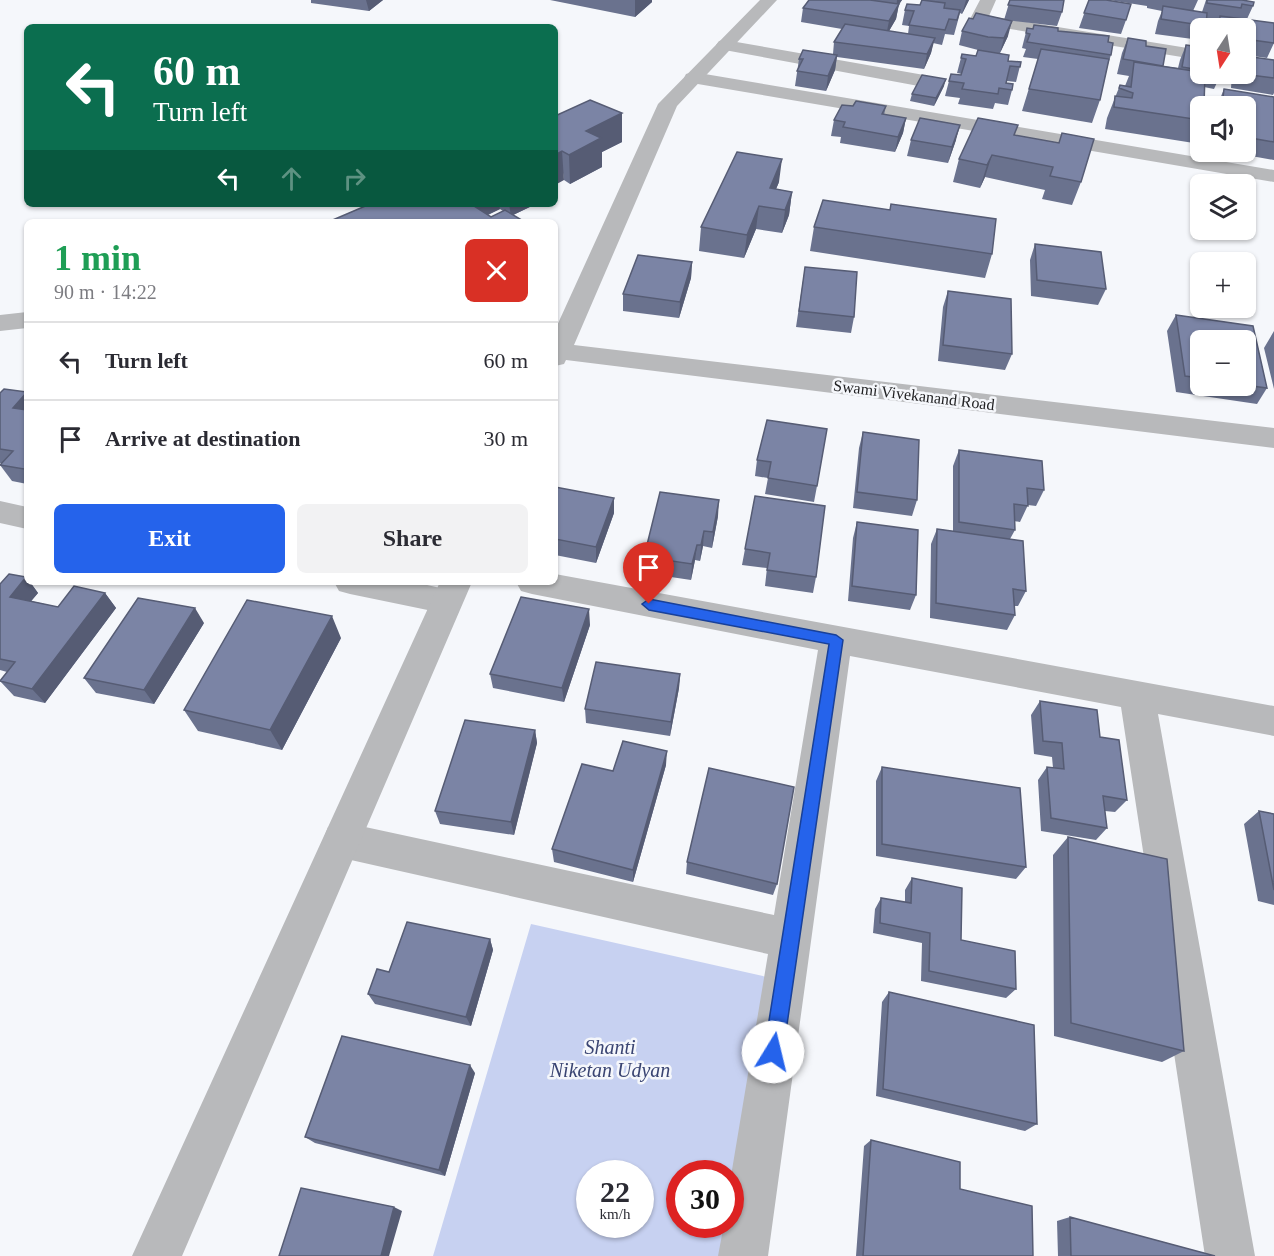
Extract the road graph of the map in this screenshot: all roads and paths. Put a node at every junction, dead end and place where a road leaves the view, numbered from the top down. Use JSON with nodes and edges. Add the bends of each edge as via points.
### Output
{"nodes":[{"id":1,"x":769,"y":0,"type":"edge"},
{"id":2,"x":988,"y":0,"type":"edge"},
{"id":3,"x":725,"y":45,"type":"junction"},
{"id":4,"x":1190,"y":53,"type":"edge"},
{"id":5,"x":693,"y":78,"type":"junction"},
{"id":6,"x":924,"y":81,"type":"edge"},
{"id":7,"x":1274,"y":176,"type":"edge"},
{"id":8,"x":24,"y":320,"type":"edge"},
{"id":9,"x":0,"y":323,"type":"edge"},
{"id":10,"x":558,"y":350,"type":"edge"},
{"id":11,"x":558,"y":354,"type":"edge"},
{"id":12,"x":1274,"y":438,"type":"edge"},
{"id":13,"x":0,"y":512,"type":"edge"},
{"id":14,"x":24,"y":517,"type":"edge"},
{"id":15,"x":381,"y":585,"type":"edge"},
{"id":16,"x":548,"y":585,"type":"edge"},
{"id":17,"x":452,"y":592,"type":"edge"},
{"id":18,"x":836,"y":640,"type":"junction"},
{"id":19,"x":1137,"y":696,"type":"junction"},
{"id":20,"x":1274,"y":722,"type":"edge"},
{"id":21,"x":342,"y":840,"type":"junction"},
{"id":22,"x":790,"y":939,"type":"junction"},
{"id":23,"x":158,"y":1256,"type":"edge"},
{"id":24,"x":742,"y":1256,"type":"edge"},
{"id":25,"x":1230,"y":1256,"type":"edge"}],
"edges":[{"from":1,"to":3,"type":"street"},
{"from":2,"to":4,"type":"street","via":[[979,19]]},
{"from":3,"to":5,"type":"street"},
{"from":3,"to":6,"type":"street"},
{"from":5,"to":7,"type":"street"},
{"from":5,"to":10,"type":"street","via":[[668,104]]},
{"from":8,"to":9,"type":"street"},
{"from":11,"to":12,"type":"street","name":"Swami Vivekanand Road"},
{"from":13,"to":14,"type":"street"},
{"from":15,"to":17,"type":"street"},
{"from":16,"to":18,"type":"street"},
{"from":17,"to":21,"type":"street"},
{"from":18,"to":19,"type":"street"},
{"from":18,"to":22,"type":"street"},
{"from":19,"to":20,"type":"street"},
{"from":19,"to":25,"type":"street"},
{"from":21,"to":22,"type":"street"},
{"from":21,"to":23,"type":"street"},
{"from":22,"to":24,"type":"street"}]}
